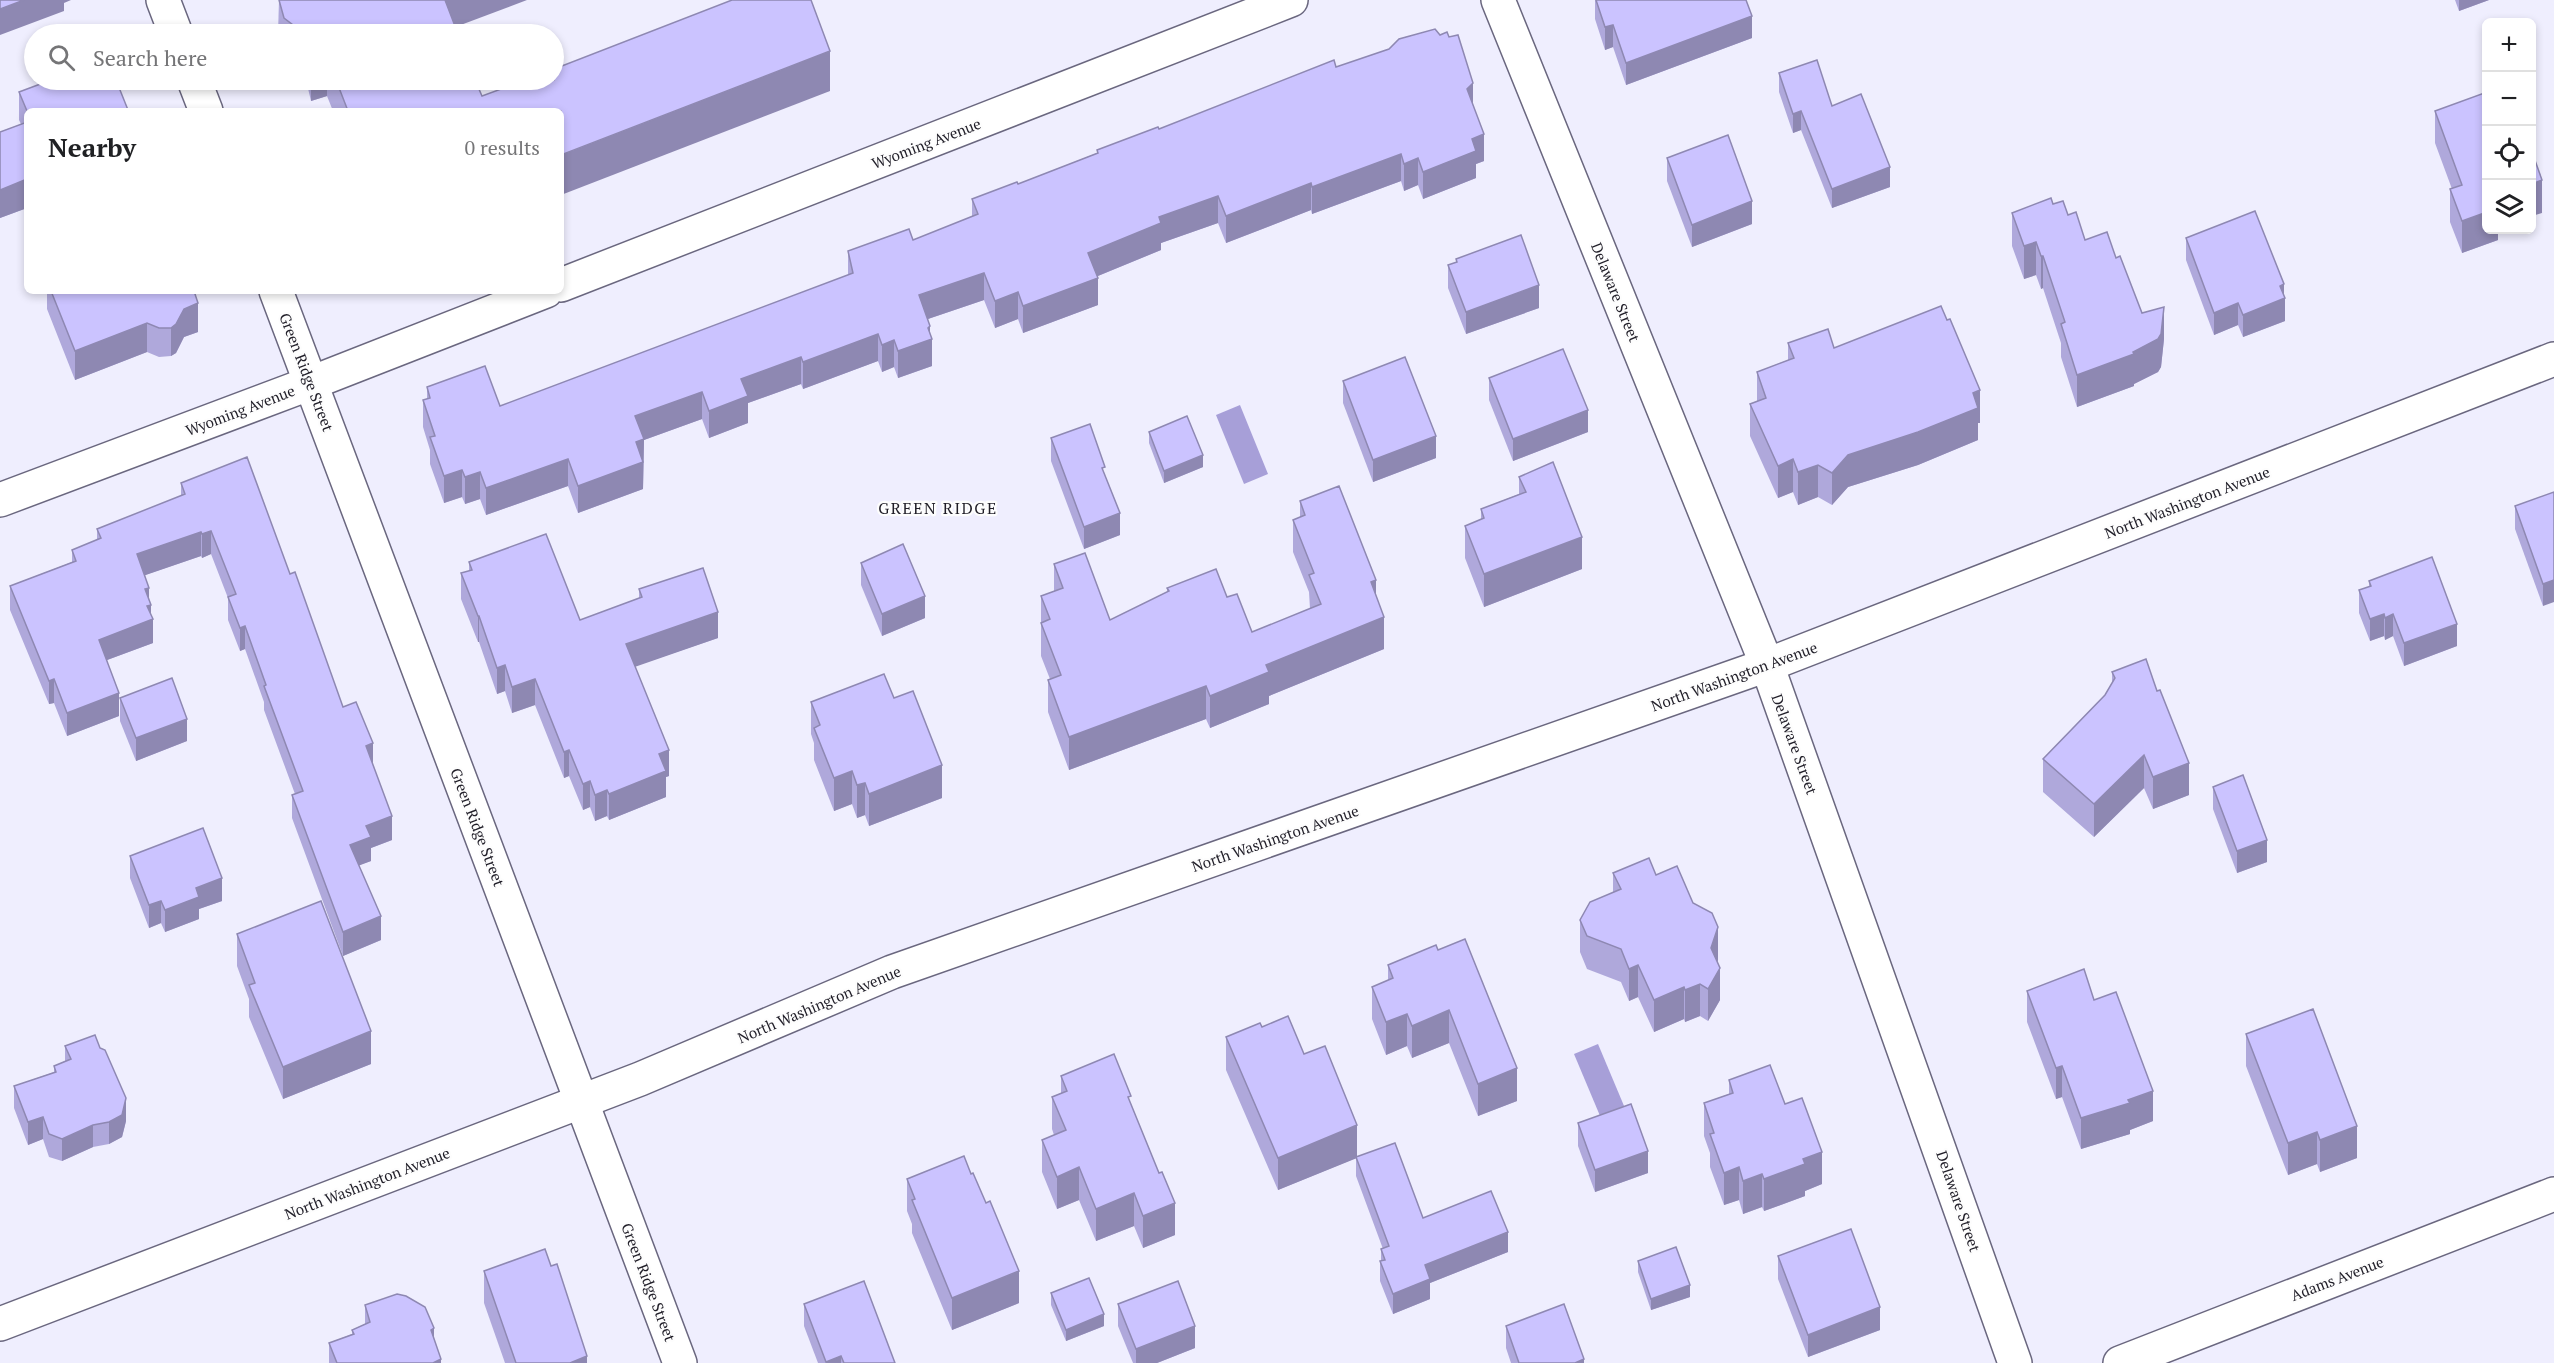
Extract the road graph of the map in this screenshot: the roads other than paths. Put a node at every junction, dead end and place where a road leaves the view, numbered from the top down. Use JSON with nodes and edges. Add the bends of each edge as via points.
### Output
{"nodes":[{"id":1,"x":163,"y":0,"type":"edge"},
{"id":2,"x":1291,"y":0,"type":"edge"},
{"id":3,"x":1498,"y":0,"type":"edge"},
{"id":4,"x":172,"y":24,"type":"edge"},
{"id":5,"x":198,"y":90,"type":"edge"},
{"id":6,"x":205,"y":108,"type":"edge"},
{"id":7,"x":564,"y":284,"type":"edge"},
{"id":8,"x":277,"y":294,"type":"edge"},
{"id":9,"x":538,"y":294,"type":"edge"},
{"id":10,"x":2554,"y":359,"type":"edge"},
{"id":11,"x":311,"y":383,"type":"junction"},
{"id":12,"x":0,"y":500,"type":"edge"},
{"id":13,"x":1767,"y":665,"type":"junction"},
{"id":14,"x":581,"y":1100,"type":"junction"},
{"id":15,"x":2554,"y":1194,"type":"edge"},
{"id":16,"x":0,"y":1324,"type":"edge"},
{"id":17,"x":680,"y":1363,"type":"edge"},
{"id":18,"x":2015,"y":1363,"type":"edge"},
{"id":19,"x":2120,"y":1363,"type":"edge"}],
"edges":[{"from":1,"to":4,"type":"street"},
{"from":2,"to":7,"type":"street","name":"Wyoming Avenue"},
{"from":3,"to":13,"type":"street","name":"Delaware Street"},
{"from":5,"to":6,"type":"street"},
{"from":8,"to":11,"type":"street","name":"Green Ridge Street"},
{"from":9,"to":11,"type":"street","name":"Wyoming Avenue"},
{"from":10,"to":13,"type":"street","name":"North Washington Avenue"},
{"from":11,"to":12,"type":"street","name":"Wyoming Avenue"},
{"from":11,"to":14,"type":"street","name":"Green Ridge Street"},
{"from":13,"to":14,"type":"street","name":"North Washington Avenue","via":[[892,972],[640,1079]]},
{"from":13,"to":18,"type":"street","name":"Delaware Street"},
{"from":14,"to":16,"type":"street","name":"North Washington Avenue"},
{"from":14,"to":17,"type":"street","name":"Green Ridge Street"},
{"from":15,"to":19,"type":"street","name":"Adams Avenue"}]}
